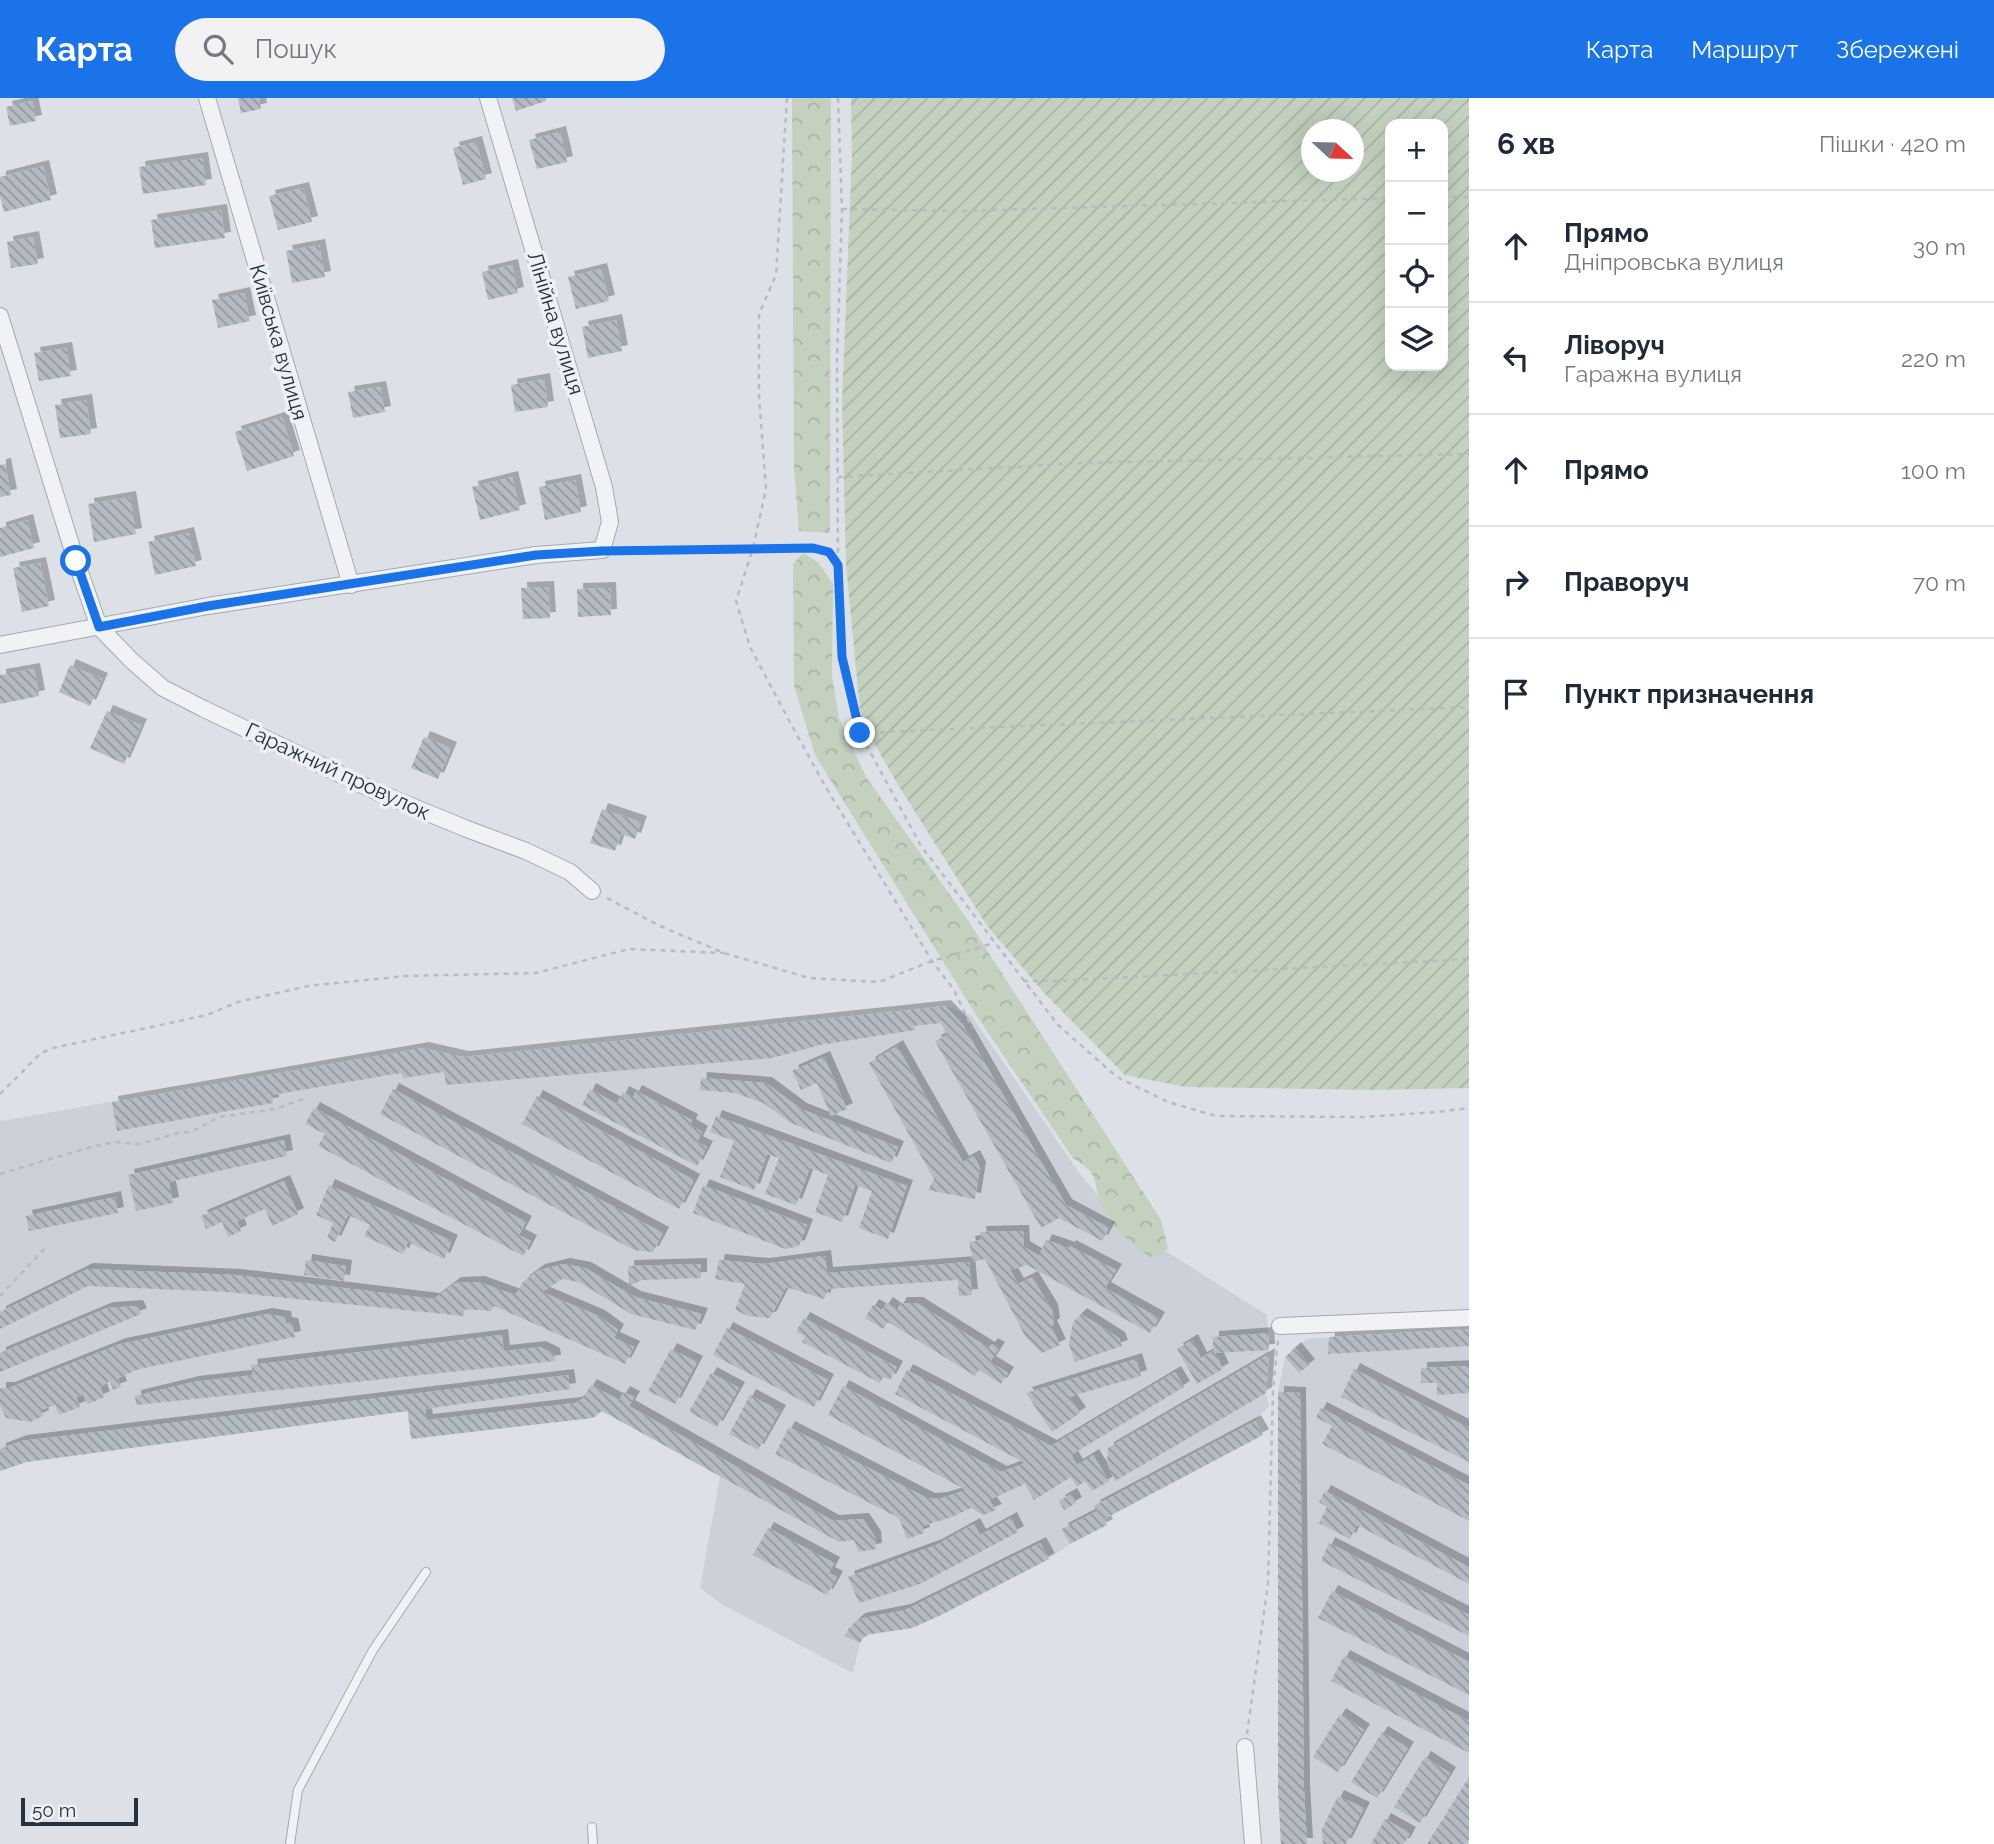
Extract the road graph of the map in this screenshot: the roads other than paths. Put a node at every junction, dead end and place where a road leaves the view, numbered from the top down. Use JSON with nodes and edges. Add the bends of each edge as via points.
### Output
{"nodes":[{"id":1,"x":208,"y":98,"type":"edge"},
{"id":2,"x":488,"y":98,"type":"edge"},
{"id":3,"x":0,"y":316,"type":"edge"},
{"id":4,"x":351,"y":585,"type":"junction"},
{"id":5,"x":99,"y":627,"type":"junction"},
{"id":6,"x":0,"y":645,"type":"edge"},
{"id":7,"x":592,"y":891,"type":"road end"},
{"id":8,"x":1469,"y":1318,"type":"edge"},
{"id":9,"x":1280,"y":1326,"type":"road end"},
{"id":10,"x":426,"y":1572,"type":"dead end"},
{"id":11,"x":1245,"y":1748,"type":"road end"},
{"id":12,"x":592,"y":1827,"type":"dead end"},
{"id":13,"x":290,"y":1844,"type":"edge"},
{"id":14,"x":593,"y":1844,"type":"edge"},
{"id":15,"x":1253,"y":1844,"type":"edge"}],
"edges":[{"from":1,"to":4,"type":"street","name":"Київська вулиця"},
{"from":2,"to":4,"type":"street","name":"Лінійна вулиця","via":[[604,488],[610,522],[602,551],[536,555]]},
{"from":3,"to":5,"type":"street"},
{"from":4,"to":5,"type":"street"},
{"from":5,"to":6,"type":"street"},
{"from":5,"to":7,"type":"street","name":"Гаражний провулок","via":[[163,688],[377,792],[526,850],[570,872]]},
{"from":8,"to":9,"type":"street"},
{"from":10,"to":13,"type":"lane","via":[[373,1650],[298,1790]]},
{"from":11,"to":15,"type":"street"},
{"from":12,"to":14,"type":"lane"}]}
